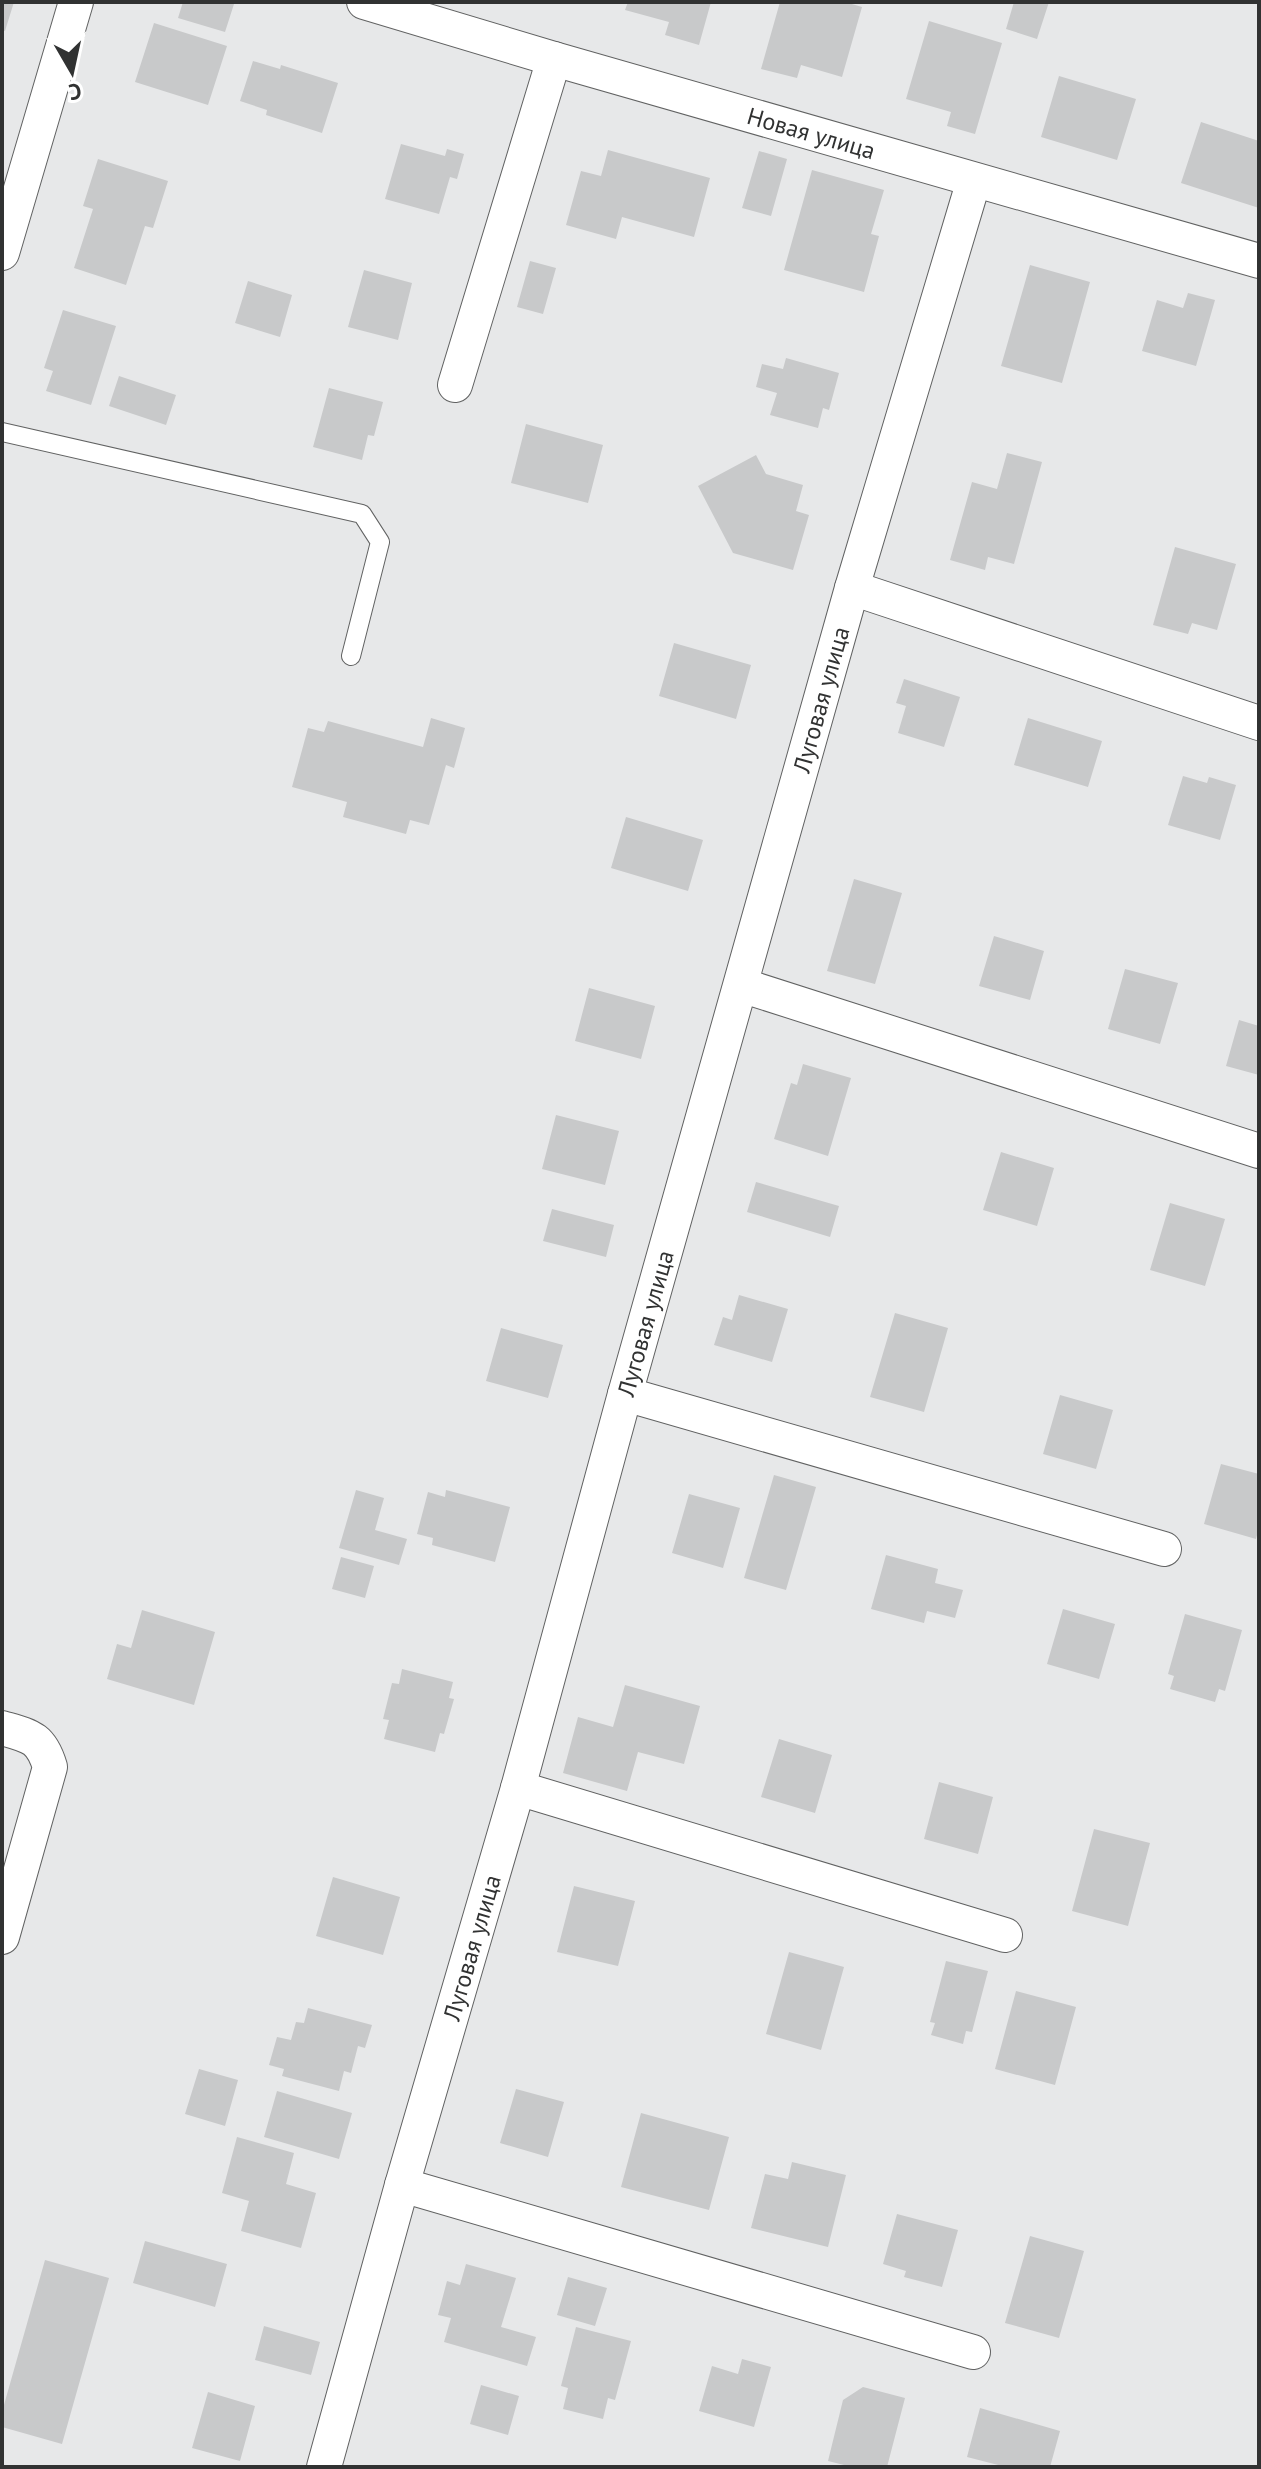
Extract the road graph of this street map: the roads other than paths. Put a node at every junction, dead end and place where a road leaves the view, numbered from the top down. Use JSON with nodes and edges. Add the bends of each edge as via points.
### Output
{"nodes":[{"id":1,"x":76,"y":2,"type":"edge"},
{"id":2,"x":364,"y":2,"type":"edge"},
{"id":3,"x":554,"y":59,"type":"junction"},
{"id":4,"x":974,"y":180,"type":"junction"},
{"id":5,"x":2,"y":253,"type":"edge"},
{"id":6,"x":1259,"y":261,"type":"edge"},
{"id":7,"x":455,"y":385,"type":"dead end"},
{"id":8,"x":2,"y":432,"type":"edge"},
{"id":9,"x":852,"y":588,"type":"junction"},
{"id":10,"x":351,"y":656,"type":"dead end"},
{"id":11,"x":1259,"y":723,"type":"edge"},
{"id":12,"x":741,"y":985,"type":"junction"},
{"id":13,"x":1259,"y":1151,"type":"edge"},
{"id":14,"x":625,"y":1394,"type":"junction"},
{"id":15,"x":1164,"y":1549,"type":"dead end"},
{"id":16,"x":2,"y":1728,"type":"edge"},
{"id":17,"x":518,"y":1788,"type":"junction"},
{"id":18,"x":1005,"y":1935,"type":"dead end"},
{"id":19,"x":2,"y":1937,"type":"edge"},
{"id":20,"x":402,"y":2185,"type":"junction"},
{"id":21,"x":973,"y":2352,"type":"dead end"},
{"id":22,"x":324,"y":2467,"type":"edge"}],
"edges":[{"from":1,"to":5,"type":"street"},
{"from":2,"to":3,"type":"street","name":"Новая улица"},
{"from":3,"to":4,"type":"street","name":"Новая улица"},
{"from":3,"to":7,"type":"street"},
{"from":4,"to":6,"type":"street","name":"Новая улица"},
{"from":4,"to":9,"type":"street","name":"Луговая улица"},
{"from":8,"to":10,"type":"lane","via":[[362,514],[380,542]]},
{"from":9,"to":11,"type":"street"},
{"from":9,"to":12,"type":"street","name":"Луговая улица"},
{"from":12,"to":13,"type":"street"},
{"from":12,"to":14,"type":"street","name":"Луговая улица"},
{"from":14,"to":15,"type":"street"},
{"from":14,"to":17,"type":"street","name":"Луговая улица"},
{"from":16,"to":19,"type":"street","via":[[30,1736],[44,1748],[50,1767]]},
{"from":17,"to":18,"type":"street"},
{"from":17,"to":20,"type":"street","name":"Луговая улица"},
{"from":20,"to":21,"type":"street"},
{"from":20,"to":22,"type":"street","name":"Луговая улица"}]}
